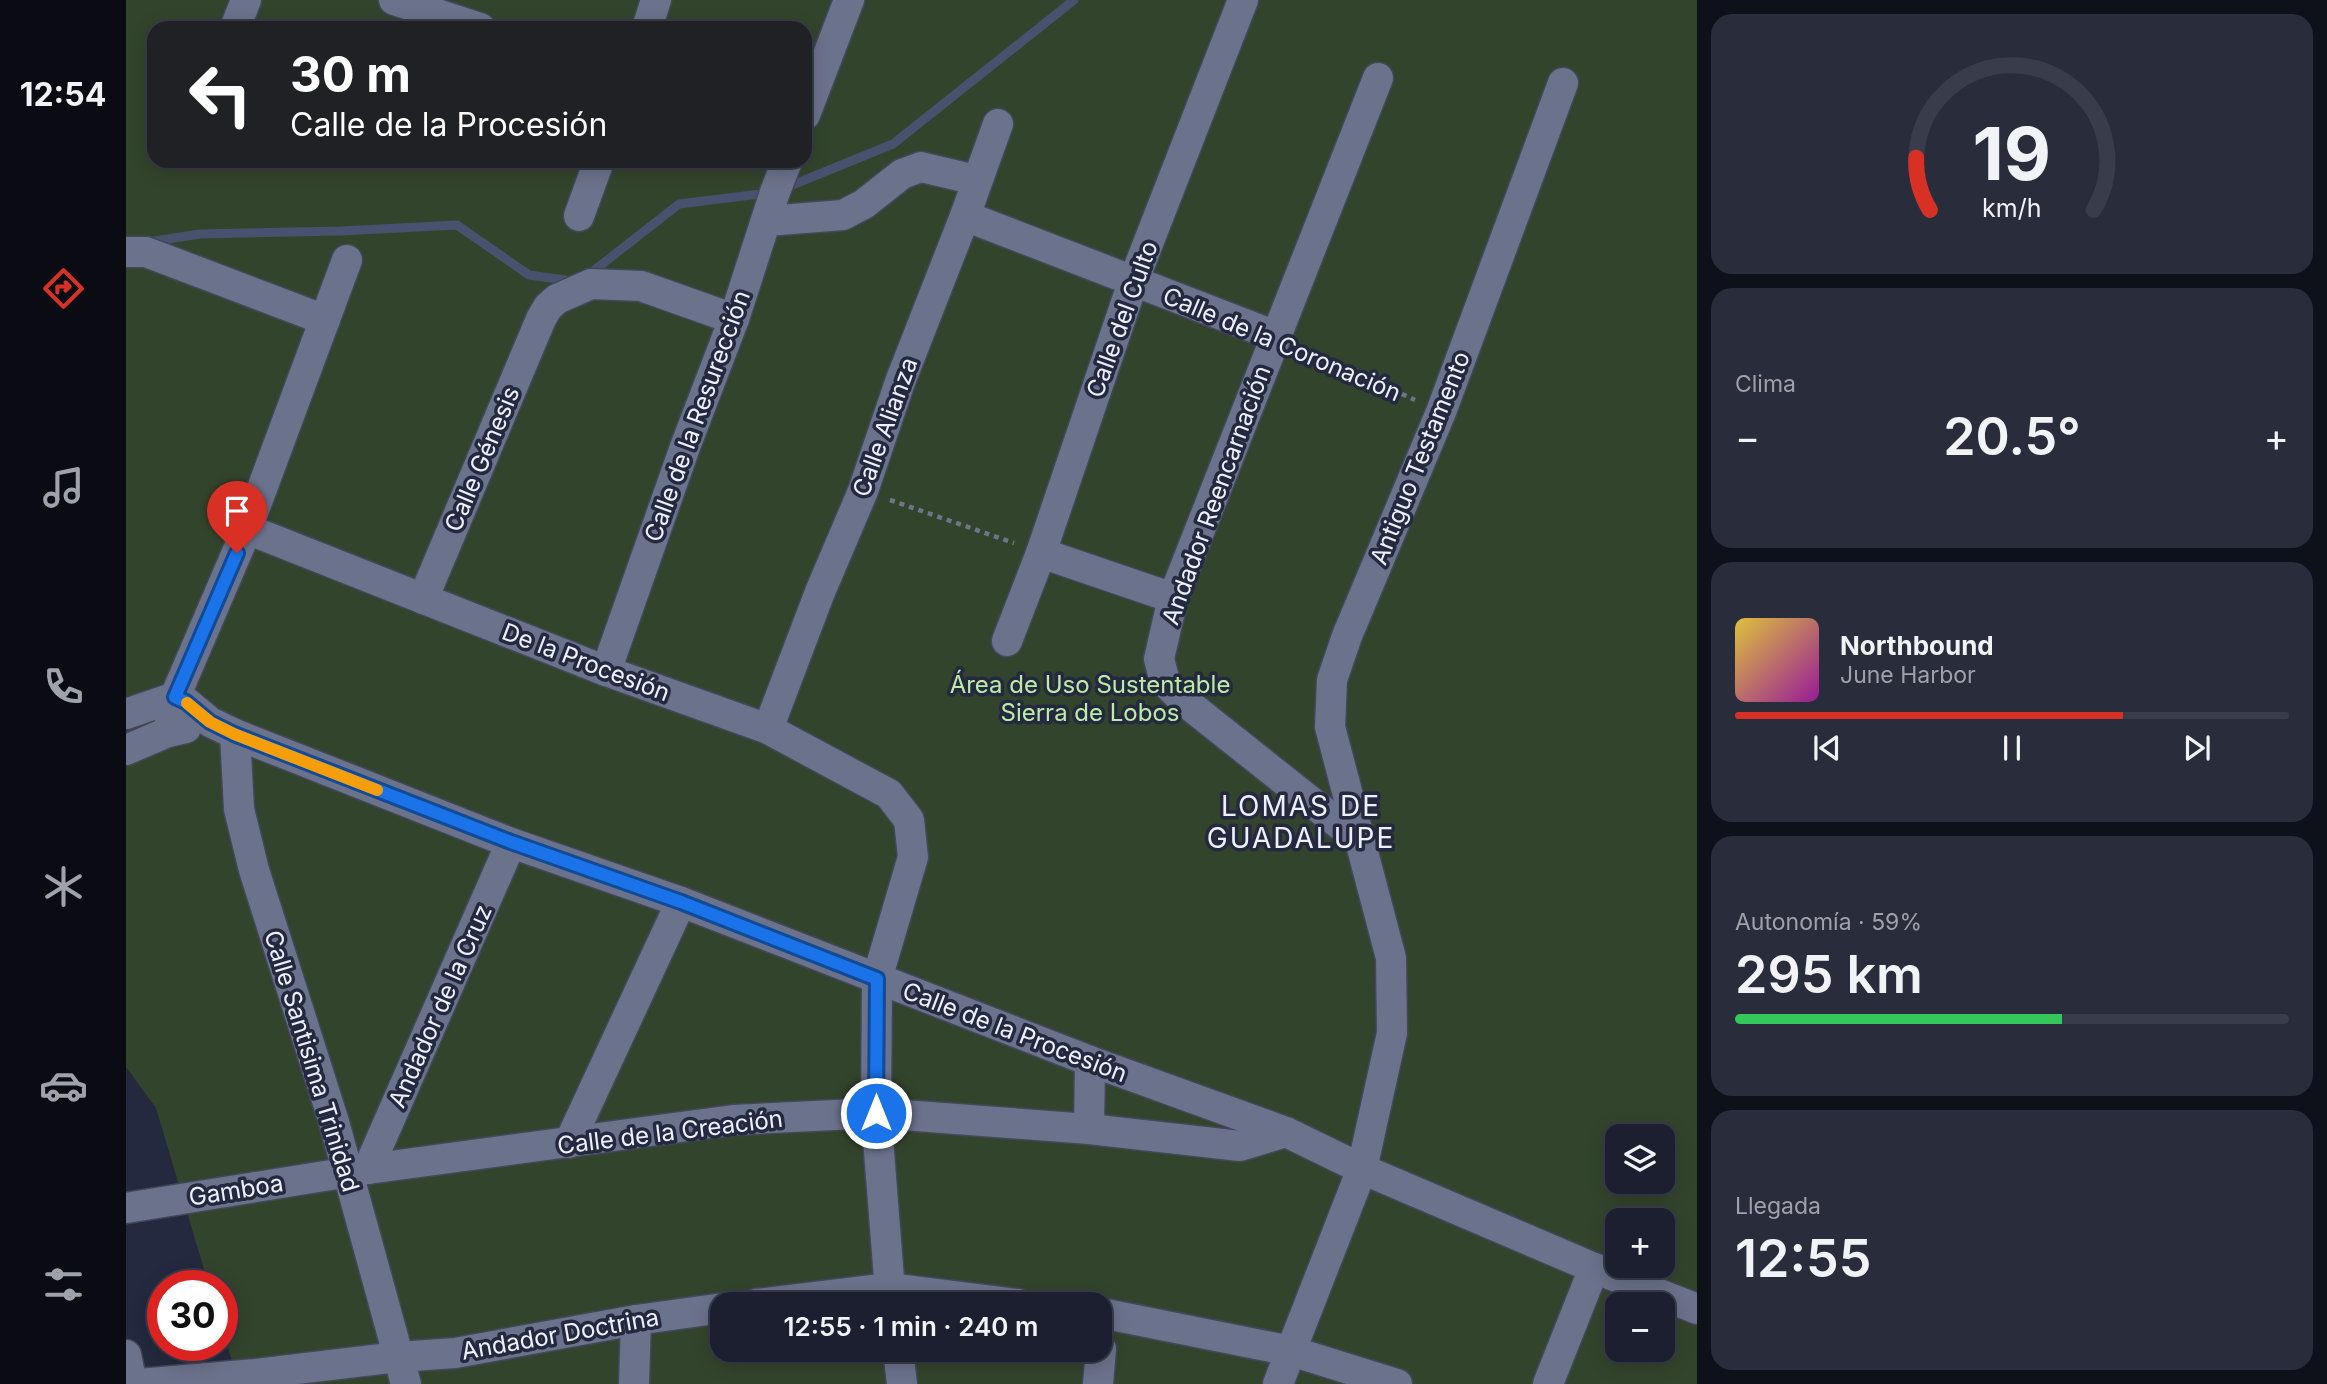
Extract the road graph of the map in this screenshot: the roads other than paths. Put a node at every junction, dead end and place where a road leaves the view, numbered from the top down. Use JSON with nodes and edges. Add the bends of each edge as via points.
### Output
{"nodes":[{"id":1,"x":246,"y":0,"type":"edge"},
{"id":2,"x":394,"y":0,"type":"edge"},
{"id":3,"x":656,"y":0,"type":"edge"},
{"id":4,"x":849,"y":0,"type":"edge"},
{"id":5,"x":1243,"y":0,"type":"edge"},
{"id":6,"x":467,"y":19,"type":"edge"},
{"id":7,"x":238,"y":21,"type":"edge"},
{"id":8,"x":649,"y":21,"type":"edge"},
{"id":9,"x":1378,"y":78,"type":"dead end"},
{"id":10,"x":1563,"y":83,"type":"dead end"},
{"id":11,"x":812,"y":97,"type":"edge"},
{"id":12,"x":998,"y":124,"type":"dead end"},
{"id":13,"x":596,"y":168,"type":"edge"},
{"id":14,"x":784,"y":168,"type":"edge"},
{"id":15,"x":976,"y":180,"type":"junction"},
{"id":16,"x":579,"y":216,"type":"dead end"},
{"id":17,"x":965,"y":216,"type":"junction"},
{"id":18,"x":767,"y":221,"type":"junction"},
{"id":19,"x":126,"y":251,"type":"edge"},
{"id":20,"x":347,"y":260,"type":"dead end"},
{"id":21,"x":1133,"y":282,"type":"junction"},
{"id":22,"x":734,"y":319,"type":"junction"},
{"id":23,"x":325,"y":320,"type":"junction"},
{"id":24,"x":1276,"y":336,"type":"junction"},
{"id":25,"x":247,"y":529,"type":"junction"},
{"id":26,"x":1041,"y":552,"type":"junction"},
{"id":27,"x":1173,"y":598,"type":"junction"},
{"id":28,"x":423,"y":599,"type":"junction"},
{"id":29,"x":1006,"y":641,"type":"dead end"},
{"id":30,"x":606,"y":671,"type":"junction"},
{"id":31,"x":175,"y":697,"type":"junction"},
{"id":32,"x":126,"y":714,"type":"edge"},
{"id":33,"x":222,"y":728,"type":"junction"},
{"id":34,"x":768,"y":729,"type":"junction"},
{"id":35,"x":168,"y":732,"type":"junction"},
{"id":36,"x":126,"y":750,"type":"edge"},
{"id":37,"x":1358,"y":839,"type":"junction"},
{"id":38,"x":511,"y":842,"type":"junction"},
{"id":39,"x":681,"y":902,"type":"junction"},
{"id":40,"x":877,"y":979,"type":"junction"},
{"id":41,"x":1090,"y":1061,"type":"junction"},
{"id":42,"x":876,"y":1113,"type":"junction"},
{"id":43,"x":1089,"y":1129,"type":"junction"},
{"id":44,"x":1286,"y":1132,"type":"junction"},
{"id":45,"x":569,"y":1143,"type":"junction"},
{"id":46,"x":1362,"y":1169,"type":"junction"},
{"id":47,"x":357,"y":1170,"type":"junction"},
{"id":48,"x":126,"y":1209,"type":"edge"},
{"id":49,"x":1594,"y":1268,"type":"junction"},
{"id":50,"x":890,"y":1292,"type":"edge"},
{"id":51,"x":1697,"y":1309,"type":"edge"},
{"id":52,"x":710,"y":1310,"type":"edge"},
{"id":53,"x":1112,"y":1316,"type":"edge"},
{"id":54,"x":636,"y":1320,"type":"junction"},
{"id":55,"x":1291,"y":1351,"type":"junction"},
{"id":56,"x":126,"y":1355,"type":"edge"},
{"id":57,"x":899,"y":1362,"type":"edge"},
{"id":58,"x":1100,"y":1362,"type":"edge"},
{"id":59,"x":402,"y":1371,"type":"edge"},
{"id":60,"x":132,"y":1384,"type":"edge"},
{"id":61,"x":139,"y":1384,"type":"edge"},
{"id":62,"x":634,"y":1384,"type":"edge"},
{"id":63,"x":902,"y":1384,"type":"edge"},
{"id":64,"x":1098,"y":1384,"type":"edge"},
{"id":65,"x":1278,"y":1384,"type":"edge"},
{"id":66,"x":1397,"y":1384,"type":"edge"},
{"id":67,"x":1548,"y":1384,"type":"edge"}],
"edges":[{"from":1,"to":7,"type":"street"},
{"from":2,"to":6,"type":"street"},
{"from":3,"to":8,"type":"street"},
{"from":4,"to":11,"type":"street"},
{"from":5,"to":21,"type":"street","name":"Calle del Culto"},
{"from":9,"to":24,"type":"street","name":"Andador Reencarnación"},
{"from":10,"to":37,"type":"street","name":"Antiguo Testamento","via":[[1441,412],[1332,680],[1330,727]]},
{"from":12,"to":15,"type":"street","name":"Calle Alianza"},
{"from":13,"to":16,"type":"street"},
{"from":14,"to":18,"type":"street","name":"Calle de la Resurección"},
{"from":15,"to":17,"type":"street","name":"Calle Alianza"},
{"from":15,"to":18,"type":"street","via":[[921,167],[902,174],[843,215]]},
{"from":17,"to":21,"type":"street","name":"Calle de la Coronación"},
{"from":17,"to":34,"type":"street","name":"Calle Alianza"},
{"from":18,"to":22,"type":"street","name":"Calle de la Resurección"},
{"from":19,"to":23,"type":"street","via":[[146,252]]},
{"from":20,"to":23,"type":"street"},
{"from":21,"to":24,"type":"street","name":"Calle de la Coronación"},
{"from":21,"to":26,"type":"street","name":"Calle del Culto"},
{"from":22,"to":28,"type":"street","name":"Calle Génesis","via":[[642,286],[591,284],[548,307]]},
{"from":22,"to":30,"type":"street","name":"Calle de la Resurección"},
{"from":23,"to":25,"type":"street"},
{"from":24,"to":27,"type":"street","name":"Andador Reencarnación"},
{"from":25,"to":28,"type":"street","name":"De la Procesión"},
{"from":25,"to":31,"type":"street"},
{"from":26,"to":27,"type":"street"},
{"from":26,"to":29,"type":"street","name":"Calle del Culto"},
{"from":27,"to":37,"type":"street","name":"Andador Reencarnación","via":[[1159,659],[1165,682]]},
{"from":28,"to":30,"type":"street","name":"De la Procesión"},
{"from":30,"to":34,"type":"street","name":"De la Procesión"},
{"from":31,"to":32,"type":"street"},
{"from":31,"to":33,"type":"street","name":"Calle de la Procesión"},
{"from":31,"to":35,"type":"street"},
{"from":33,"to":35,"type":"street"},
{"from":33,"to":38,"type":"street","name":"Calle de la Procesión"},
{"from":33,"to":47,"type":"street","name":"Calle Santisima Trinidad","via":[[254,870],[334,1122]]},
{"from":34,"to":40,"type":"street","name":"De la Procesión","via":[[889,794],[909,820],[913,857]]},
{"from":35,"to":36,"type":"street"},
{"from":37,"to":46,"type":"street","name":"Antiguo Testamento","via":[[1391,958],[1392,983],[1392,1033]]},
{"from":38,"to":39,"type":"street","name":"Calle de la Procesión"},
{"from":38,"to":47,"type":"street","name":"Andador de la Cruz"},
{"from":39,"to":40,"type":"street","name":"Calle de la Procesión"},
{"from":39,"to":45,"type":"street"},
{"from":40,"to":41,"type":"street","name":"Calle de la Procesión"},
{"from":40,"to":42,"type":"street"},
{"from":41,"to":43,"type":"street"},
{"from":41,"to":44,"type":"street","name":"Calle de la Procesión"},
{"from":42,"to":43,"type":"street","name":"Calle de la Creación"},
{"from":42,"to":45,"type":"street","name":"Calle de la Creación","via":[[733,1120]]},
{"from":42,"to":50,"type":"street"},
{"from":43,"to":44,"type":"street","name":"Calle de la Creación","via":[[1240,1146]]},
{"from":44,"to":46,"type":"street","name":"Calle de la Procesión"},
{"from":45,"to":47,"type":"street","name":"Calle de la Creación"},
{"from":46,"to":49,"type":"street","name":"Calle de la Procesión"},
{"from":46,"to":55,"type":"street","name":"Antiguo Testamento"},
{"from":47,"to":48,"type":"street","name":"Gamboa"},
{"from":47,"to":59,"type":"street","name":"Calle Santisima Trinidad"},
{"from":49,"to":51,"type":"street","name":"Calle de la Procesión"},
{"from":49,"to":67,"type":"street"},
{"from":52,"to":54,"type":"street","name":"Andador Doctrina"},
{"from":53,"to":55,"type":"street"},
{"from":54,"to":59,"type":"street","name":"Andador Doctrina","via":[[455,1353]]},
{"from":54,"to":62,"type":"street"},
{"from":55,"to":65,"type":"street","name":"Antiguo Testamento"},
{"from":55,"to":66,"type":"street"},
{"from":56,"to":60,"type":"street"},
{"from":57,"to":63,"type":"street"},
{"from":58,"to":64,"type":"street"},
{"from":59,"to":61,"type":"street","name":"Andador Doctrina","via":[[255,1374]]}]}
